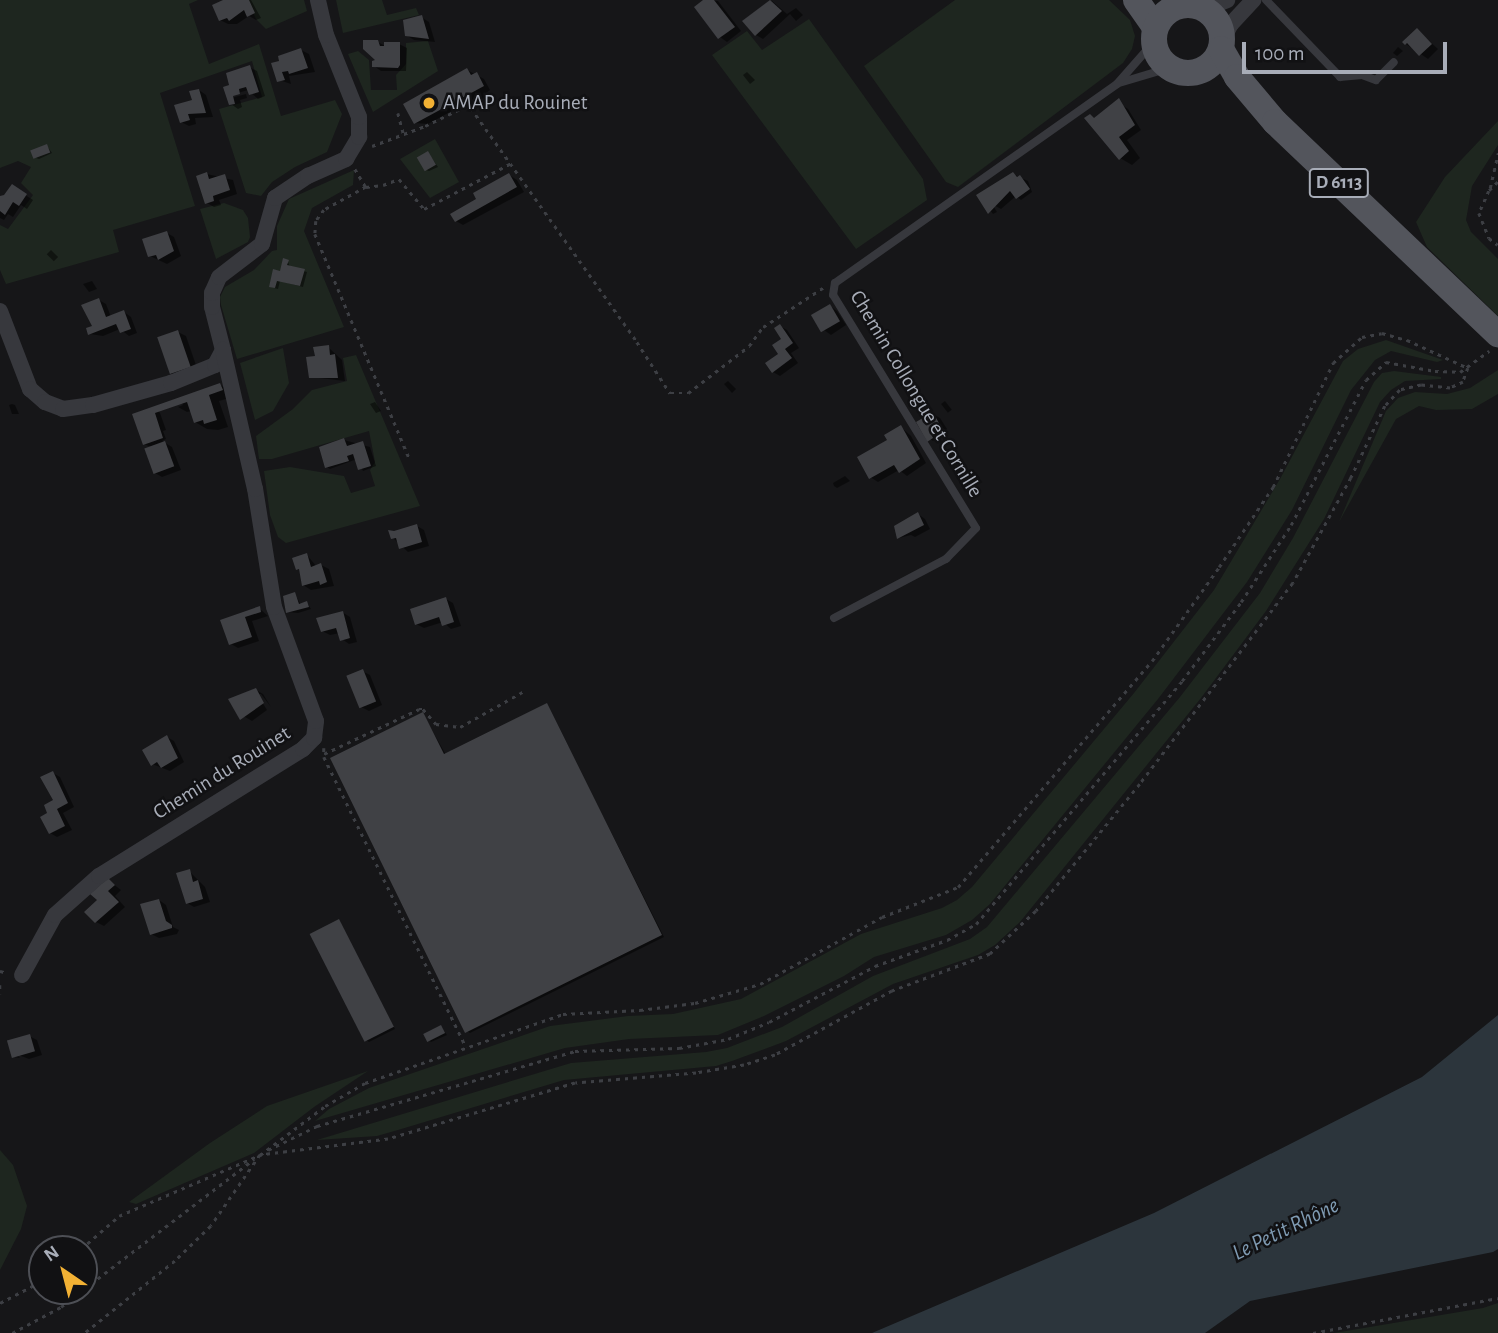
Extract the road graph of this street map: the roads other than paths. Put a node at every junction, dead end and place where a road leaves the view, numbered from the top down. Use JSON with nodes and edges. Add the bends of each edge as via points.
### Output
{"nodes":[{"id":1,"x":318,"y":0,"type":"edge"},
{"id":2,"x":1136,"y":0,"type":"edge"},
{"id":3,"x":1252,"y":0,"type":"edge"},
{"id":4,"x":1266,"y":0,"type":"edge"},
{"id":5,"x":1189,"y":3,"type":"edge"},
{"id":6,"x":1154,"y":35,"type":"junction"},
{"id":7,"x":1222,"y":44,"type":"junction"},
{"id":8,"x":1394,"y":62,"type":"dead end"},
{"id":9,"x":1169,"y":68,"type":"junction"},
{"id":10,"x":1202,"y":71,"type":"junction"},
{"id":11,"x":1117,"y":83,"type":"junction"},
{"id":12,"x":1275,"y":122,"type":"junction"},
{"id":13,"x":0,"y":311,"type":"edge"},
{"id":14,"x":1494,"y":342,"type":"edge"},
{"id":15,"x":223,"y":350,"type":"junction"},
{"id":16,"x":834,"y":618,"type":"dead end"},
{"id":17,"x":22,"y":975,"type":"dead end"}],
"edges":[{"from":1,"to":15,"type":"street","name":"Chemin du Rouinet","via":[[326,35],[359,117],[359,137],[350,153],[284,189],[271,209],[262,244],[219,277],[212,307]]},
{"from":2,"to":6,"type":"main road"},
{"from":3,"to":7,"type":"street","via":[[1231,24]]},
{"from":4,"to":8,"type":"lane","via":[[1340,76],[1376,80]]},
{"from":5,"to":6,"type":"main road"},
{"from":5,"to":7,"type":"main road","via":[[1218,22]]},
{"from":6,"to":9,"type":"main road","via":[[1158,57]]},
{"from":6,"to":11,"type":"lane"},
{"from":7,"to":10,"type":"main road","via":[[1217,58]]},
{"from":7,"to":12,"type":"main road","number":"D 6113","via":[[1237,77]]},
{"from":9,"to":10,"type":"main road","via":[[1185,73]]},
{"from":9,"to":11,"type":"lane"},
{"from":10,"to":12,"type":"main road","number":"D 6113"},
{"from":11,"to":16,"type":"lane","name":"Chemin Collongue et Cornille","via":[[835,283],[833,295],[976,528],[946,559]]},
{"from":12,"to":14,"type":"main road","number":"D 6113"},
{"from":13,"to":15,"type":"street","via":[[30,389],[63,409],[171,383],[215,365]]},
{"from":15,"to":17,"type":"street","name":"Chemin du Rouinet","via":[[255,489],[274,607],[316,721],[314,738],[303,750],[99,876],[55,915]]}]}
